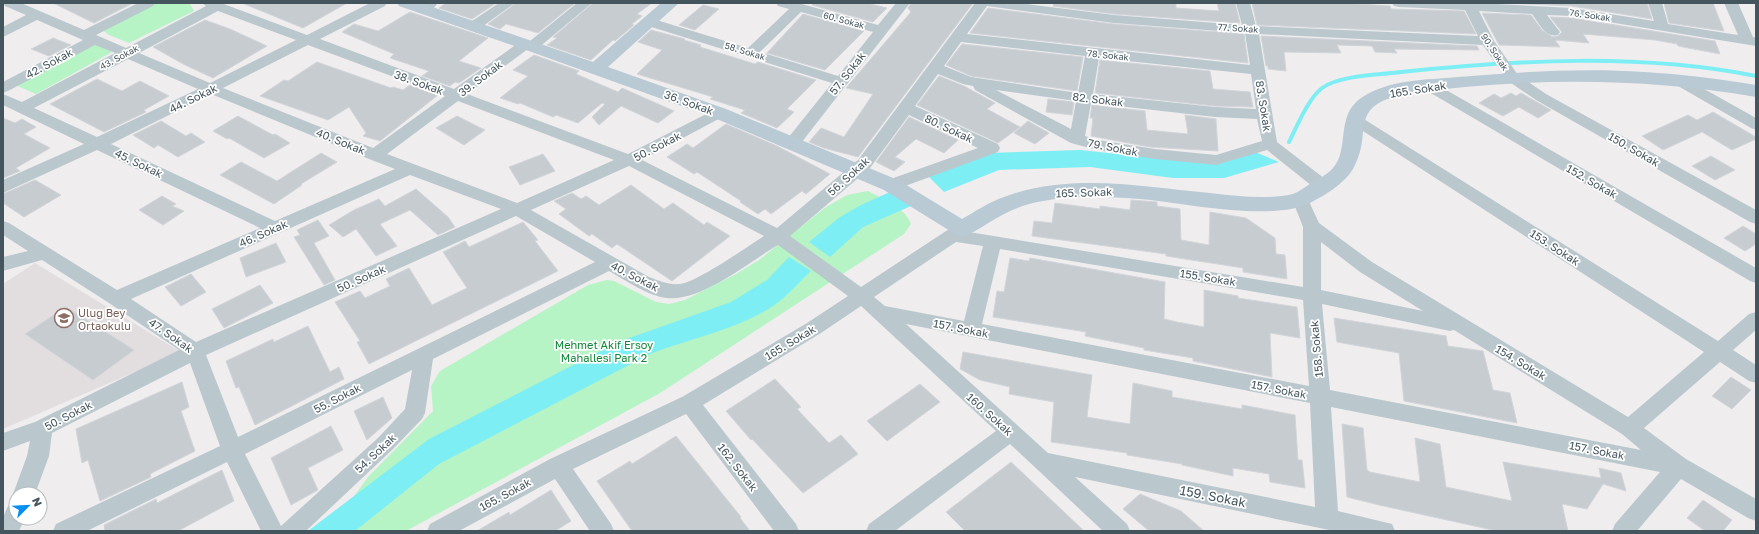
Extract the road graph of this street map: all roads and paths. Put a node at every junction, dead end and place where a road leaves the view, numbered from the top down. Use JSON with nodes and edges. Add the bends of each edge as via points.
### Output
{"nodes":[{"id":1,"x":10,"y":3,"type":"edge"},
{"id":2,"x":148,"y":3,"type":"edge"},
{"id":3,"x":380,"y":3,"type":"edge"},
{"id":4,"x":508,"y":3,"type":"edge"},
{"id":5,"x":585,"y":3,"type":"edge"},
{"id":6,"x":671,"y":3,"type":"edge"},
{"id":7,"x":783,"y":3,"type":"edge"},
{"id":8,"x":903,"y":3,"type":"edge"},
{"id":9,"x":982,"y":3,"type":"edge"},
{"id":10,"x":990,"y":3,"type":"edge"},
{"id":11,"x":1243,"y":3,"type":"edge"},
{"id":12,"x":1399,"y":3,"type":"edge"},
{"id":13,"x":1654,"y":3,"type":"edge"},
{"id":14,"x":1731,"y":3,"type":"edge"},
{"id":15,"x":213,"y":5,"type":"edge"},
{"id":16,"x":419,"y":5,"type":"edge"},
{"id":17,"x":1470,"y":5,"type":"edge"},
{"id":18,"x":798,"y":7,"type":"junction"},
{"id":19,"x":1571,"y":8,"type":"edge"},
{"id":20,"x":1536,"y":10,"type":"junction"},
{"id":21,"x":37,"y":14,"type":"junction"},
{"id":22,"x":650,"y":22,"type":"junction"},
{"id":23,"x":474,"y":26,"type":"junction"},
{"id":24,"x":1662,"y":26,"type":"junction"},
{"id":25,"x":1251,"y":29,"type":"junction"},
{"id":26,"x":881,"y":30,"type":"junction"},
{"id":27,"x":1553,"y":32,"type":"dead end"},
{"id":28,"x":3,"y":33,"type":"edge"},
{"id":29,"x":90,"y":37,"type":"junction"},
{"id":30,"x":958,"y":37,"type":"junction"},
{"id":31,"x":307,"y":41,"type":"junction"},
{"id":32,"x":1486,"y":41,"type":"junction"},
{"id":33,"x":1752,"y":41,"type":"edge"},
{"id":34,"x":529,"y":45,"type":"junction"},
{"id":35,"x":126,"y":52,"type":"junction"},
{"id":36,"x":751,"y":53,"type":"junction"},
{"id":37,"x":1093,"y":53,"type":"junction"},
{"id":38,"x":935,"y":68,"type":"junction"},
{"id":39,"x":596,"y":69,"type":"junction"},
{"id":40,"x":1258,"y":70,"type":"junction"},
{"id":41,"x":1513,"y":78,"type":"junction"},
{"id":42,"x":1676,"y":79,"type":"junction"},
{"id":43,"x":840,"y":81,"type":"junction"},
{"id":44,"x":968,"y":81,"type":"junction"},
{"id":45,"x":1429,"y":86,"type":"junction"},
{"id":46,"x":3,"y":88,"type":"edge"},
{"id":47,"x":211,"y":89,"type":"junction"},
{"id":48,"x":1756,"y":91,"type":"edge"},
{"id":49,"x":457,"y":95,"type":"junction"},
{"id":50,"x":1084,"y":98,"type":"junction"},
{"id":51,"x":3,"y":100,"type":"edge"},
{"id":52,"x":22,"y":108,"type":"junction"},
{"id":53,"x":906,"y":108,"type":"junction"},
{"id":54,"x":719,"y":113,"type":"junction"},
{"id":55,"x":1264,"y":114,"type":"junction"},
{"id":56,"x":1354,"y":119,"type":"junction"},
{"id":57,"x":1756,"y":125,"type":"edge"},
{"id":58,"x":1077,"y":139,"type":"junction"},
{"id":59,"x":792,"y":143,"type":"junction"},
{"id":60,"x":99,"y":144,"type":"junction"},
{"id":61,"x":1270,"y":144,"type":"junction"},
{"id":62,"x":375,"y":155,"type":"junction"},
{"id":63,"x":629,"y":160,"type":"junction"},
{"id":64,"x":410,"y":170,"type":"junction"},
{"id":65,"x":858,"y":170,"type":"junction"},
{"id":66,"x":891,"y":184,"type":"junction"},
{"id":67,"x":1322,"y":186,"type":"junction"},
{"id":68,"x":3,"y":187,"type":"edge"},
{"id":69,"x":1300,"y":199,"type":"junction"},
{"id":70,"x":517,"y":209,"type":"junction"},
{"id":71,"x":1756,"y":218,"type":"edge"},
{"id":72,"x":3,"y":227,"type":"edge"},
{"id":73,"x":1312,"y":227,"type":"junction"},
{"id":74,"x":275,"y":228,"type":"junction"},
{"id":75,"x":957,"y":232,"type":"junction"},
{"id":76,"x":778,"y":236,"type":"junction"},
{"id":77,"x":993,"y":242,"type":"junction"},
{"id":78,"x":44,"y":253,"type":"junction"},
{"id":79,"x":609,"y":263,"type":"junction"},
{"id":80,"x":3,"y":264,"type":"edge"},
{"id":81,"x":1756,"y":276,"type":"edge"},
{"id":82,"x":666,"y":291,"type":"joint"},
{"id":83,"x":1312,"y":294,"type":"junction"},
{"id":84,"x":862,"y":297,"type":"junction"},
{"id":85,"x":116,"y":298,"type":"junction"},
{"id":86,"x":880,"y":312,"type":"junction"},
{"id":87,"x":1756,"y":320,"type":"edge"},
{"id":88,"x":1463,"y":327,"type":"junction"},
{"id":89,"x":970,"y":330,"type":"junction"},
{"id":90,"x":195,"y":351,"type":"junction"},
{"id":91,"x":1719,"y":352,"type":"junction"},
{"id":92,"x":424,"y":354,"type":"junction"},
{"id":93,"x":1756,"y":375,"type":"edge"},
{"id":94,"x":1320,"y":397,"type":"junction"},
{"id":95,"x":689,"y":403,"type":"junction"},
{"id":96,"x":42,"y":428,"type":"junction"},
{"id":97,"x":1629,"y":428,"type":"junction"},
{"id":98,"x":1010,"y":432,"type":"junction"},
{"id":99,"x":3,"y":442,"type":"edge"},
{"id":100,"x":232,"y":450,"type":"junction"},
{"id":101,"x":1043,"y":461,"type":"junction"},
{"id":102,"x":558,"y":466,"type":"junction"},
{"id":103,"x":1678,"y":466,"type":"junction"},
{"id":104,"x":27,"y":486,"type":"edge"},
{"id":105,"x":1756,"y":511,"type":"edge"},
{"id":106,"x":1327,"y":519,"type":"junction"},
{"id":107,"x":1374,"y":530,"type":"edge"},
{"id":108,"x":64,"y":531,"type":"edge"},
{"id":109,"x":272,"y":531,"type":"edge"},
{"id":110,"x":290,"y":531,"type":"edge"},
{"id":111,"x":438,"y":531,"type":"edge"},
{"id":112,"x":602,"y":531,"type":"edge"},
{"id":113,"x":788,"y":531,"type":"edge"},
{"id":114,"x":877,"y":531,"type":"edge"},
{"id":115,"x":1119,"y":531,"type":"edge"},
{"id":116,"x":1623,"y":531,"type":"edge"}],
"edges":[{"from":1,"to":21,"type":"street","name":"40. Sokak"},
{"from":2,"to":29,"type":"street","name":"42. Sokak"},
{"from":3,"to":31,"type":"street","name":"44. Sokak"},
{"from":4,"to":23,"type":"street"},
{"from":5,"to":34,"type":"street","name":"39. Sokak"},
{"from":6,"to":22,"type":"main road"},
{"from":7,"to":18,"type":"street","name":"60. Sokak"},
{"from":8,"to":26,"type":"street","name":"57. Sokak"},
{"from":9,"to":30,"type":"street","name":"56. Sokak"},
{"from":10,"to":25,"type":"street","name":"77. Sokak","via":[[1087,17]]},
{"from":11,"to":25,"type":"street","name":"83. Sokak"},
{"from":12,"to":17,"type":"street","name":"76. Sokak"},
{"from":13,"to":24,"type":"street"},
{"from":14,"to":33,"type":"street"},
{"from":15,"to":31,"type":"street","name":"38. Sokak"},
{"from":15,"to":35,"type":"street","name":"43. Sokak"},
{"from":16,"to":23,"type":"main road","name":"36. Sokak"},
{"from":17,"to":20,"type":"street","name":"76. Sokak"},
{"from":17,"to":32,"type":"street","name":"90. Sokak"},
{"from":18,"to":26,"type":"street","name":"60. Sokak"},
{"from":18,"to":36,"type":"street"},
{"from":19,"to":20,"type":"street","name":"76. Sokak"},
{"from":19,"to":24,"type":"street","name":"76. Sokak"},
{"from":20,"to":27,"type":"street"},
{"from":21,"to":28,"type":"street"},
{"from":21,"to":29,"type":"street","name":"40. Sokak"},
{"from":22,"to":36,"type":"street","name":"58. Sokak"},
{"from":22,"to":39,"type":"main road"},
{"from":23,"to":34,"type":"main road","name":"36. Sokak"},
{"from":24,"to":33,"type":"street","name":"76. Sokak"},
{"from":25,"to":32,"type":"street","name":"77. Sokak"},
{"from":25,"to":40,"type":"street","name":"83. Sokak"},
{"from":26,"to":43,"type":"street","name":"57. Sokak"},
{"from":29,"to":35,"type":"street","name":"40. Sokak"},
{"from":29,"to":46,"type":"street","name":"42. Sokak"},
{"from":30,"to":37,"type":"street","name":"78. Sokak"},
{"from":30,"to":38,"type":"street","name":"56. Sokak"},
{"from":31,"to":47,"type":"street","name":"44. Sokak"},
{"from":31,"to":49,"type":"street","name":"38. Sokak"},
{"from":32,"to":41,"type":"street","name":"90. Sokak"},
{"from":34,"to":39,"type":"main road","name":"36. Sokak"},
{"from":34,"to":49,"type":"street","name":"39. Sokak"},
{"from":35,"to":47,"type":"street","name":"40. Sokak"},
{"from":35,"to":52,"type":"street","name":"43. Sokak"},
{"from":36,"to":43,"type":"street","name":"58. Sokak"},
{"from":37,"to":40,"type":"street","name":"78. Sokak"},
{"from":37,"to":50,"type":"street"},
{"from":38,"to":44,"type":"street","name":"82. Sokak"},
{"from":38,"to":53,"type":"street","name":"56. Sokak"},
{"from":39,"to":54,"type":"main road","name":"36. Sokak"},
{"from":40,"to":55,"type":"street","name":"83. Sokak"},
{"from":41,"to":42,"type":"main road","name":"165. Sokak","via":[[1612,75]]},
{"from":41,"to":45,"type":"main road","name":"165. Sokak"},
{"from":41,"to":71,"type":"street","name":"150. Sokak","via":[[1541,97]]},
{"from":42,"to":48,"type":"main road","name":"165. Sokak"},
{"from":42,"to":57,"type":"street"},
{"from":43,"to":59,"type":"street","name":"57. Sokak"},
{"from":44,"to":50,"type":"street","name":"82. Sokak"},
{"from":44,"to":58,"type":"street","name":"79. Sokak"},
{"from":45,"to":56,"type":"main road","name":"165. Sokak","via":[[1404,89],[1376,97],[1359,110]]},
{"from":45,"to":81,"type":"street","name":"152. Sokak"},
{"from":47,"to":60,"type":"street","name":"44. Sokak"},
{"from":47,"to":62,"type":"street","name":"40. Sokak"},
{"from":49,"to":62,"type":"street","name":"39. Sokak"},
{"from":49,"to":63,"type":"street","name":"38. Sokak"},
{"from":50,"to":55,"type":"street","name":"82. Sokak","via":[[1215,112]]},
{"from":50,"to":58,"type":"street"},
{"from":51,"to":52,"type":"street","name":"45. Sokak"},
{"from":52,"to":60,"type":"street","name":"45. Sokak"},
{"from":53,"to":65,"type":"street","name":"56. Sokak"},
{"from":53,"to":66,"type":"street","name":"80. Sokak","via":[[992,148]]},
{"from":54,"to":59,"type":"main road","name":"36. Sokak"},
{"from":54,"to":63,"type":"street","name":"50. Sokak"},
{"from":55,"to":61,"type":"street","name":"83. Sokak"},
{"from":56,"to":67,"type":"main road","name":"165. Sokak","via":[[1346,164],[1336,177]]},
{"from":56,"to":91,"type":"street","name":"153. Sokak"},
{"from":58,"to":61,"type":"street","name":"79. Sokak","via":[[1126,150],[1216,160]]},
{"from":59,"to":65,"type":"main road","name":"36. Sokak"},
{"from":60,"to":68,"type":"street","name":"44. Sokak"},
{"from":60,"to":74,"type":"street","name":"45. Sokak"},
{"from":61,"to":67,"type":"street","name":"83. Sokak"},
{"from":62,"to":64,"type":"street","name":"40. Sokak"},
{"from":63,"to":70,"type":"street","name":"50. Sokak"},
{"from":63,"to":76,"type":"street","name":"38. Sokak"},
{"from":64,"to":70,"type":"street","name":"40. Sokak"},
{"from":64,"to":74,"type":"street","name":"46. Sokak"},
{"from":65,"to":66,"type":"main road","name":"36. Sokak"},
{"from":65,"to":76,"type":"street","name":"56. Sokak"},
{"from":66,"to":75,"type":"main road","name":"36. Sokak"},
{"from":67,"to":69,"type":"main road","name":"165. Sokak"},
{"from":69,"to":73,"type":"street"},
{"from":69,"to":75,"type":"main road","name":"165. Sokak","via":[[1248,204],[1132,192],[1078,190],[1020,199],[1002,206]]},
{"from":70,"to":79,"type":"street","name":"40. Sokak"},
{"from":70,"to":90,"type":"street","name":"50. Sokak"},
{"from":72,"to":78,"type":"street","name":"47. Sokak"},
{"from":73,"to":83,"type":"street","name":"158. Sokak"},
{"from":73,"to":88,"type":"street","name":"154. Sokak","via":[[1366,267]]},
{"from":74,"to":85,"type":"street","name":"46. Sokak"},
{"from":75,"to":77,"type":"street","name":"155. Sokak"},
{"from":75,"to":84,"type":"street","name":"165. Sokak"},
{"from":76,"to":82,"type":"street","name":"56. Sokak","via":[[701,284],[682,291]]},
{"from":76,"to":84,"type":"street","name":"160. Sokak"},
{"from":77,"to":83,"type":"street","name":"155. Sokak"},
{"from":77,"to":89,"type":"street"},
{"from":78,"to":80,"type":"street"},
{"from":78,"to":85,"type":"street","name":"47. Sokak"},
{"from":79,"to":82,"type":"street","name":"40. Sokak"},
{"from":79,"to":92,"type":"street","name":"55. Sokak"},
{"from":83,"to":88,"type":"street","name":"155. Sokak"},
{"from":83,"to":94,"type":"street","name":"158. Sokak"},
{"from":84,"to":86,"type":"street","name":"160. Sokak"},
{"from":84,"to":95,"type":"street","name":"165. Sokak"},
{"from":85,"to":90,"type":"street","name":"47. Sokak"},
{"from":86,"to":89,"type":"street","name":"157. Sokak"},
{"from":86,"to":98,"type":"street","name":"160. Sokak"},
{"from":87,"to":91,"type":"street"},
{"from":88,"to":97,"type":"street","name":"154. Sokak"},
{"from":89,"to":94,"type":"street","name":"157. Sokak"},
{"from":90,"to":96,"type":"street","name":"50. Sokak"},
{"from":90,"to":100,"type":"street","name":"47. Sokak"},
{"from":91,"to":93,"type":"street","name":"153. Sokak"},
{"from":91,"to":97,"type":"street"},
{"from":92,"to":100,"type":"street","name":"55. Sokak"},
{"from":92,"to":110,"type":"street","name":"54. Sokak","via":[[415,414]]},
{"from":94,"to":103,"type":"street","name":"157. Sokak"},
{"from":94,"to":106,"type":"street","name":"158. Sokak"},
{"from":95,"to":102,"type":"street","name":"165. Sokak"},
{"from":95,"to":113,"type":"street","name":"162. Sokak"},
{"from":96,"to":99,"type":"street","name":"50. Sokak"},
{"from":96,"to":104,"type":"street","via":[[38,456]]},
{"from":97,"to":103,"type":"street","name":"154. Sokak"},
{"from":98,"to":101,"type":"street","name":"160. Sokak"},
{"from":98,"to":114,"type":"street"},
{"from":100,"to":108,"type":"street","name":"55. Sokak"},
{"from":100,"to":109,"type":"street","name":"47. Sokak"},
{"from":101,"to":106,"type":"street","name":"159. Sokak"},
{"from":101,"to":115,"type":"street","name":"160. Sokak"},
{"from":102,"to":111,"type":"street","name":"165. Sokak"},
{"from":102,"to":112,"type":"street"},
{"from":103,"to":105,"type":"street","name":"154. Sokak"},
{"from":103,"to":116,"type":"street"},
{"from":106,"to":107,"type":"street","name":"159. Sokak"}]}
